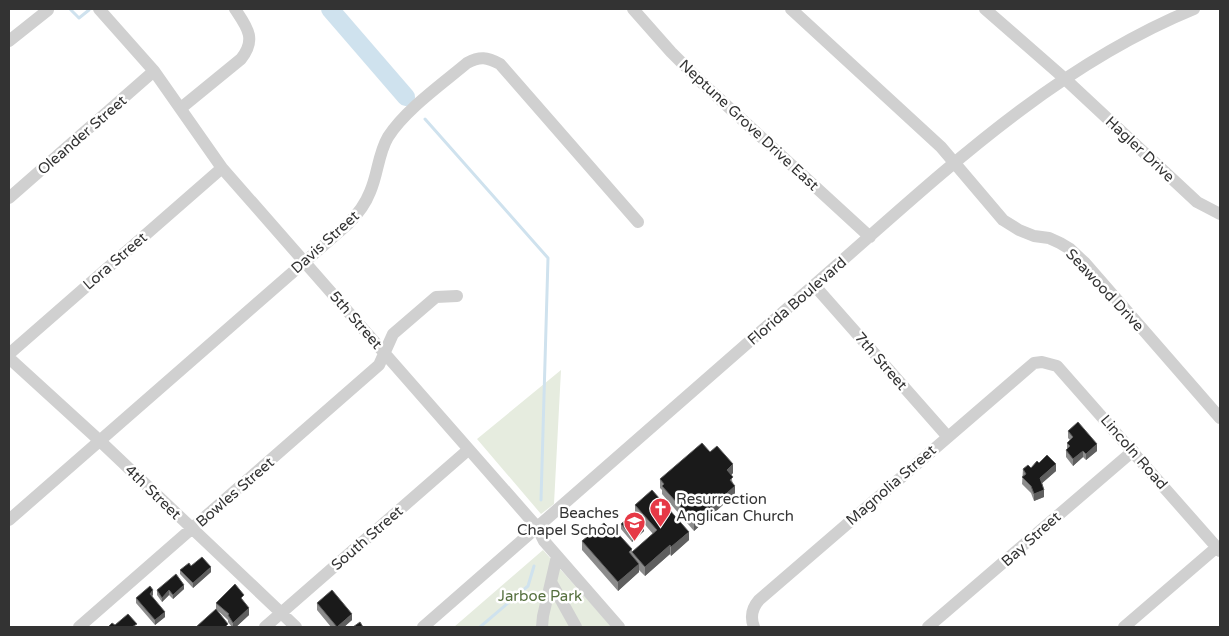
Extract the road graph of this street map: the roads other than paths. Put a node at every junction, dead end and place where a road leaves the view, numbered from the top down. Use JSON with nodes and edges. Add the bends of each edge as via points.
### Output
{"nodes":[{"id":1,"x":99,"y":9,"type":"edge"},
{"id":2,"x":235,"y":9,"type":"edge"},
{"id":3,"x":633,"y":9,"type":"edge"},
{"id":4,"x":791,"y":9,"type":"edge"},
{"id":5,"x":985,"y":9,"type":"edge"},
{"id":6,"x":1194,"y":9,"type":"edge"},
{"id":7,"x":48,"y":10,"type":"edge"},
{"id":8,"x":9,"y":41,"type":"edge"},
{"id":9,"x":154,"y":71,"type":"junction"},
{"id":10,"x":1064,"y":78,"type":"junction"},
{"id":11,"x":181,"y":108,"type":"junction"},
{"id":12,"x":955,"y":163,"type":"junction"},
{"id":13,"x":222,"y":168,"type":"junction"},
{"id":14,"x":9,"y":198,"type":"edge"},
{"id":15,"x":1220,"y":212,"type":"edge"},
{"id":16,"x":638,"y":222,"type":"dead end"},
{"id":17,"x":870,"y":237,"type":"junction"},
{"id":18,"x":305,"y":261,"type":"junction"},
{"id":19,"x":814,"y":285,"type":"junction"},
{"id":20,"x":457,"y":296,"type":"dead end"},
{"id":21,"x":384,"y":352,"type":"junction"},
{"id":22,"x":9,"y":354,"type":"edge"},
{"id":23,"x":9,"y":358,"type":"edge"},
{"id":24,"x":1042,"y":362,"type":"joint"},
{"id":25,"x":1220,"y":418,"type":"edge"},
{"id":26,"x":948,"y":437,"type":"junction"},
{"id":27,"x":100,"y":441,"type":"junction"},
{"id":28,"x":468,"y":450,"type":"junction"},
{"id":29,"x":1133,"y":451,"type":"junction"},
{"id":30,"x":9,"y":520,"type":"edge"},
{"id":31,"x":537,"y":527,"type":"junction"},
{"id":32,"x":193,"y":529,"type":"junction"},
{"id":33,"x":1218,"y":549,"type":"edge"},
{"id":34,"x":557,"y":556,"type":"junction"},
{"id":35,"x":551,"y":582,"type":"junction"},
{"id":36,"x":281,"y":613,"type":"junction"},
{"id":37,"x":753,"y":623,"type":"edge"},
{"id":38,"x":79,"y":627,"type":"edge"},
{"id":39,"x":265,"y":627,"type":"edge"},
{"id":40,"x":296,"y":627,"type":"edge"},
{"id":41,"x":423,"y":627,"type":"edge"},
{"id":42,"x":542,"y":627,"type":"edge"},
{"id":43,"x":576,"y":627,"type":"edge"},
{"id":44,"x":619,"y":627,"type":"edge"},
{"id":45,"x":928,"y":627,"type":"edge"},
{"id":46,"x":1124,"y":627,"type":"edge"}],
"edges":[{"from":1,"to":9,"type":"street","name":"5th Street"},
{"from":2,"to":11,"type":"street","via":[[249,32],[247,51]]},
{"from":3,"to":17,"type":"street","name":"Neptune Grove Drive East","via":[[700,81]]},
{"from":4,"to":12,"type":"street","name":"Seawood Drive"},
{"from":5,"to":10,"type":"street","name":"Hagler Drive"},
{"from":6,"to":10,"type":"street","name":"Florida Boulevard","via":[[1139,34]]},
{"from":7,"to":8,"type":"street"},
{"from":9,"to":11,"type":"street","name":"5th Street"},
{"from":9,"to":14,"type":"street","name":"Oleander Street"},
{"from":10,"to":12,"type":"street","name":"Florida Boulevard"},
{"from":10,"to":15,"type":"street","name":"Hagler Drive","via":[[1197,202]]},
{"from":11,"to":13,"type":"street","name":"5th Street"},
{"from":12,"to":17,"type":"street","name":"Florida Boulevard"},
{"from":12,"to":25,"type":"street","name":"Seawood Drive","via":[[1003,220],[1019,230],[1049,238],[1070,249],[1085,263]]},
{"from":13,"to":18,"type":"street","name":"5th Street"},
{"from":13,"to":22,"type":"street","name":"Lora Street"},
{"from":16,"to":18,"type":"street","name":"Davis Street","via":[[500,64],[487,57],[477,58],[467,63],[402,120],[388,138],[371,192],[361,210]]},
{"from":17,"to":19,"type":"street","name":"Florida Boulevard"},
{"from":18,"to":21,"type":"street","name":"5th Street"},
{"from":18,"to":27,"type":"street","name":"Davis Street"},
{"from":19,"to":26,"type":"street","name":"7th Street"},
{"from":19,"to":31,"type":"street","name":"Florida Boulevard"},
{"from":20,"to":21,"type":"street","name":"Bowles Street","via":[[436,297],[393,334]]},
{"from":21,"to":28,"type":"street","name":"5th Street"},
{"from":21,"to":32,"type":"street","name":"Bowles Street","via":[[379,365]]},
{"from":23,"to":27,"type":"street","name":"4th Street"},
{"from":24,"to":26,"type":"street","name":"Magnolia Street","via":[[1026,368]]},
{"from":24,"to":29,"type":"street","name":"Lincoln Road","via":[[1057,366]]},
{"from":26,"to":37,"type":"street","name":"Magnolia Street","via":[[759,600]]},
{"from":27,"to":30,"type":"street","name":"Davis Street"},
{"from":27,"to":32,"type":"street","name":"4th Street"},
{"from":28,"to":31,"type":"street","name":"5th Street"},
{"from":28,"to":36,"type":"street","name":"South Street"},
{"from":29,"to":33,"type":"street","name":"Lincoln Road"},
{"from":29,"to":45,"type":"street","name":"Bay Street"},
{"from":31,"to":34,"type":"street","name":"5th Street"},
{"from":31,"to":41,"type":"street","name":"Florida Boulevard"},
{"from":32,"to":36,"type":"street","name":"4th Street"},
{"from":32,"to":38,"type":"street","name":"Bowles Street"},
{"from":33,"to":46,"type":"street"},
{"from":34,"to":35,"type":"street"},
{"from":34,"to":44,"type":"street","name":"5th Street"},
{"from":35,"to":42,"type":"street"},
{"from":35,"to":43,"type":"street"},
{"from":36,"to":39,"type":"street","name":"South Street"},
{"from":36,"to":40,"type":"street","name":"4th Street"}]}
